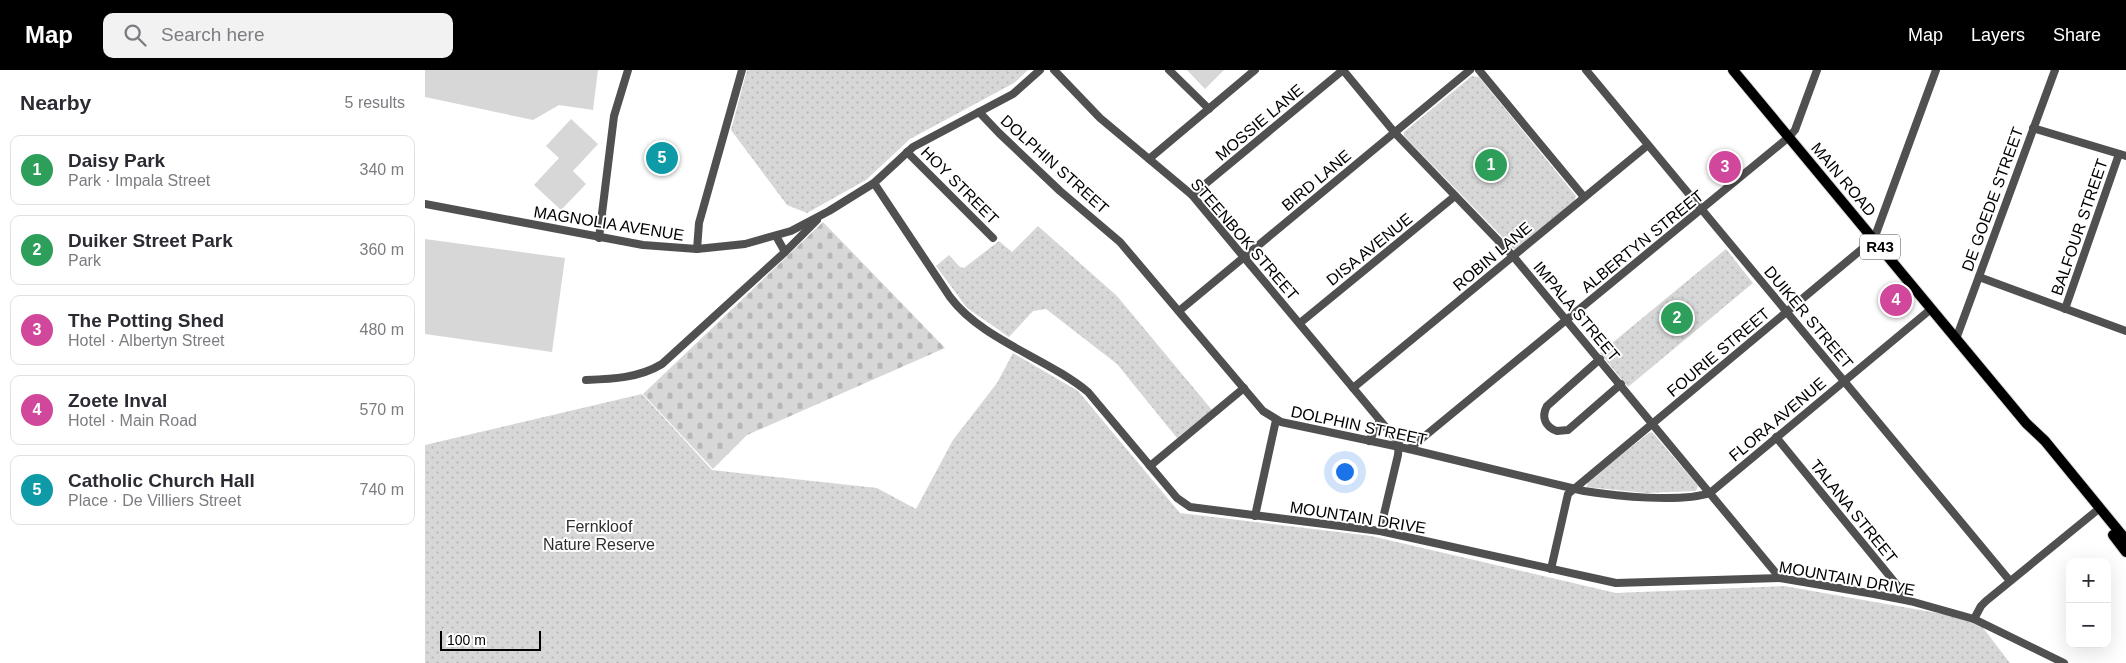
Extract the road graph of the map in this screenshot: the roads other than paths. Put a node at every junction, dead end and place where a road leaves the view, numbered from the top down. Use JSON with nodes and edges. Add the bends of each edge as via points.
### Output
{"nodes":[{"id":1,"x":627,"y":70,"type":"edge"},
{"id":2,"x":742,"y":70,"type":"edge"},
{"id":3,"x":1040,"y":70,"type":"edge"},
{"id":4,"x":1054,"y":70,"type":"edge"},
{"id":5,"x":1169,"y":70,"type":"edge"},
{"id":6,"x":1255,"y":70,"type":"edge"},
{"id":7,"x":1343,"y":70,"type":"edge"},
{"id":8,"x":1470,"y":70,"type":"edge"},
{"id":9,"x":1479,"y":70,"type":"edge"},
{"id":10,"x":1586,"y":70,"type":"edge"},
{"id":11,"x":1733,"y":70,"type":"edge"},
{"id":12,"x":1817,"y":70,"type":"edge"},
{"id":13,"x":1936,"y":70,"type":"edge"},
{"id":14,"x":2055,"y":70,"type":"edge"},
{"id":15,"x":1209,"y":109,"type":"junction"},
{"id":16,"x":979,"y":112,"type":"junction"},
{"id":17,"x":2033,"y":128,"type":"junction"},
{"id":18,"x":1395,"y":133,"type":"junction"},
{"id":19,"x":1789,"y":137,"type":"junction"},
{"id":20,"x":1648,"y":144,"type":"junction"},
{"id":21,"x":907,"y":152,"type":"junction"},
{"id":22,"x":2123,"y":155,"type":"edge"},
{"id":23,"x":1149,"y":159,"type":"junction"},
{"id":24,"x":874,"y":183,"type":"junction"},
{"id":25,"x":1192,"y":195,"type":"junction"},
{"id":26,"x":1455,"y":196,"type":"junction"},
{"id":27,"x":1584,"y":197,"type":"junction"},
{"id":28,"x":425,"y":204,"type":"edge"},
{"id":29,"x":1702,"y":210,"type":"junction"},
{"id":30,"x":819,"y":217,"type":"junction"},
{"id":31,"x":776,"y":236,"type":"junction"},
{"id":32,"x":599,"y":238,"type":"junction"},
{"id":33,"x":993,"y":238,"type":"dead end"},
{"id":34,"x":1874,"y":240,"type":"junction"},
{"id":35,"x":697,"y":249,"type":"junction"},
{"id":36,"x":785,"y":252,"type":"junction"},
{"id":37,"x":1513,"y":256,"type":"junction"},
{"id":38,"x":1245,"y":257,"type":"junction"},
{"id":39,"x":1979,"y":277,"type":"junction"},
{"id":40,"x":1931,"y":309,"type":"junction"},
{"id":41,"x":2065,"y":309,"type":"junction"},
{"id":42,"x":1179,"y":311,"type":"junction"},
{"id":43,"x":1787,"y":313,"type":"junction"},
{"id":44,"x":1568,"y":320,"type":"junction"},
{"id":45,"x":1300,"y":323,"type":"junction"},
{"id":46,"x":2126,"y":331,"type":"edge"},
{"id":47,"x":1956,"y":339,"type":"junction"},
{"id":48,"x":1600,"y":360,"type":"junction"},
{"id":49,"x":586,"y":380,"type":"dead end"},
{"id":50,"x":1844,"y":381,"type":"junction"},
{"id":51,"x":1621,"y":384,"type":"junction"},
{"id":52,"x":1244,"y":388,"type":"junction"},
{"id":53,"x":1353,"y":388,"type":"junction"},
{"id":54,"x":1275,"y":420,"type":"junction"},
{"id":55,"x":1380,"y":420,"type":"junction"},
{"id":56,"x":2027,"y":423,"type":"junction"},
{"id":57,"x":1653,"y":424,"type":"junction"},
{"id":58,"x":1776,"y":437,"type":"junction"},
{"id":59,"x":1369,"y":441,"type":"junction"},
{"id":60,"x":1398,"y":447,"type":"junction"},
{"id":61,"x":1409,"y":449,"type":"junction"},
{"id":62,"x":1150,"y":466,"type":"junction"},
{"id":63,"x":1575,"y":489,"type":"junction"},
{"id":64,"x":1710,"y":493,"type":"junction"},
{"id":65,"x":2095,"y":512,"type":"junction"},
{"id":66,"x":1255,"y":516,"type":"junction"},
{"id":67,"x":1380,"y":531,"type":"junction"},
{"id":68,"x":2126,"y":540,"type":"edge"},
{"id":69,"x":2126,"y":552,"type":"edge"},
{"id":70,"x":1551,"y":569,"type":"junction"},
{"id":71,"x":1780,"y":578,"type":"junction"},
{"id":72,"x":2010,"y":581,"type":"junction"},
{"id":73,"x":1910,"y":601,"type":"junction"},
{"id":74,"x":1974,"y":619,"type":"junction"},
{"id":75,"x":2064,"y":663,"type":"edge"}],
"edges":[{"from":1,"to":32,"type":"street","via":[[614,116]]},
{"from":2,"to":35,"type":"street","via":[[699,223]]},
{"from":3,"to":16,"type":"street","name":"MAGNOLIA AVENUE","via":[[1013,94]]},
{"from":4,"to":23,"type":"street","name":"STEENBOK STREET","via":[[1100,118]]},
{"from":5,"to":15,"type":"street"},
{"from":6,"to":15,"type":"street"},
{"from":7,"to":18,"type":"street","name":"IMPALA STREET"},
{"from":7,"to":25,"type":"street","name":"MOSSIE LANE"},
{"from":8,"to":18,"type":"street","name":"BIRD LANE"},
{"from":9,"to":27,"type":"street"},
{"from":10,"to":20,"type":"street","name":"DUIKER STREET"},
{"from":11,"to":19,"type":"main road","name":"MAIN ROAD","number":"R43"},
{"from":12,"to":19,"type":"street","name":"ALBERTYN STREET","via":[[1795,130]]},
{"from":13,"to":34,"type":"street","name":"FOURIE STREET"},
{"from":14,"to":17,"type":"street","name":"DE GOEDE STREET"},
{"from":15,"to":23,"type":"street"},
{"from":16,"to":21,"type":"street","name":"MAGNOLIA AVENUE"},
{"from":16,"to":42,"type":"street","name":"DOLPHIN STREET","via":[[1060,191],[1121,242]]},
{"from":17,"to":22,"type":"street"},
{"from":17,"to":39,"type":"street","name":"DE GOEDE STREET"},
{"from":18,"to":26,"type":"street","name":"IMPALA STREET"},
{"from":18,"to":38,"type":"street","name":"BIRD LANE"},
{"from":19,"to":29,"type":"street","name":"ALBERTYN STREET"},
{"from":19,"to":34,"type":"main road","name":"MAIN ROAD","number":"R43"},
{"from":20,"to":27,"type":"street","name":"ROBIN LANE"},
{"from":20,"to":29,"type":"street","name":"DUIKER STREET"},
{"from":21,"to":24,"type":"street","name":"MAGNOLIA AVENUE"},
{"from":21,"to":33,"type":"street","name":"HOY STREET"},
{"from":22,"to":41,"type":"street","name":"BALFOUR STREET"},
{"from":23,"to":25,"type":"street","name":"STEENBOK STREET"},
{"from":24,"to":30,"type":"street","name":"MAGNOLIA AVENUE"},
{"from":24,"to":62,"type":"street","name":"MOUNTAIN DRIVE","via":[[963,312],[1082,387]]},
{"from":25,"to":38,"type":"street","name":"STEENBOK STREET"},
{"from":26,"to":37,"type":"street","name":"IMPALA STREET"},
{"from":26,"to":45,"type":"street","name":"DISA AVENUE"},
{"from":27,"to":37,"type":"street","name":"ROBIN LANE"},
{"from":28,"to":32,"type":"street","name":"MAGNOLIA AVENUE"},
{"from":29,"to":43,"type":"street","name":"DUIKER STREET"},
{"from":29,"to":44,"type":"street","name":"ALBERTYN STREET"},
{"from":30,"to":31,"type":"street","name":"MAGNOLIA AVENUE"},
{"from":30,"to":36,"type":"street"},
{"from":31,"to":35,"type":"street","name":"MAGNOLIA AVENUE","via":[[732,246]]},
{"from":31,"to":36,"type":"street"},
{"from":32,"to":35,"type":"street","name":"MAGNOLIA AVENUE"},
{"from":34,"to":40,"type":"main road","name":"MAIN ROAD","number":"R43"},
{"from":34,"to":43,"type":"street","name":"FOURIE STREET"},
{"from":36,"to":49,"type":"street","via":[[662,364],[639,374]]},
{"from":37,"to":44,"type":"street","name":"IMPALA STREET"},
{"from":37,"to":53,"type":"street","name":"ROBIN LANE"},
{"from":38,"to":42,"type":"street","name":"BIRD LANE"},
{"from":38,"to":45,"type":"street","name":"STEENBOK STREET"},
{"from":39,"to":41,"type":"street"},
{"from":39,"to":47,"type":"street","name":"DE GOEDE STREET"},
{"from":40,"to":47,"type":"main road","name":"MAIN ROAD","number":"R43"},
{"from":40,"to":50,"type":"street","name":"FLORA AVENUE"},
{"from":41,"to":46,"type":"street"},
{"from":42,"to":52,"type":"street","name":"DOLPHIN STREET"},
{"from":43,"to":50,"type":"street","name":"DUIKER STREET"},
{"from":43,"to":57,"type":"street","name":"FOURIE STREET"},
{"from":44,"to":48,"type":"street","name":"IMPALA STREET"},
{"from":44,"to":61,"type":"street","name":"ALBERTYN STREET"},
{"from":45,"to":53,"type":"street","name":"STEENBOK STREET"},
{"from":47,"to":56,"type":"main road","name":"MAIN ROAD","number":"R43"},
{"from":48,"to":51,"type":"street","name":"IMPALA STREET"},
{"from":48,"to":51,"type":"street","via":[[1547,406],[1543,416],[1547,425],[1557,431],[1568,430]]},
{"from":50,"to":58,"type":"street","name":"FLORA AVENUE"},
{"from":50,"to":72,"type":"street","name":"DUIKER STREET"},
{"from":51,"to":57,"type":"street","name":"IMPALA STREET"},
{"from":52,"to":54,"type":"street","name":"DOLPHIN STREET"},
{"from":52,"to":62,"type":"street"},
{"from":53,"to":55,"type":"street","name":"STEENBOK STREET"},
{"from":54,"to":59,"type":"street","name":"DOLPHIN STREET"},
{"from":54,"to":66,"type":"street"},
{"from":55,"to":59,"type":"street"},
{"from":55,"to":60,"type":"street","name":"STEENBOK STREET","via":[[1399,443]]},
{"from":56,"to":65,"type":"main road","name":"MAIN ROAD","number":"R43"},
{"from":56,"to":68,"type":"main road","name":"MAIN ROAD","number":"R43"},
{"from":57,"to":63,"type":"street","name":"FOURIE STREET"},
{"from":57,"to":64,"type":"street","name":"IMPALA STREET"},
{"from":58,"to":64,"type":"street","name":"FLORA AVENUE"},
{"from":58,"to":73,"type":"street","name":"TALANA STREET"},
{"from":59,"to":60,"type":"street","name":"DOLPHIN STREET"},
{"from":60,"to":61,"type":"street","name":"DOLPHIN STREET"},
{"from":60,"to":67,"type":"street"},
{"from":61,"to":63,"type":"street","name":"DOLPHIN STREET"},
{"from":62,"to":66,"type":"street","name":"MOUNTAIN DRIVE","via":[[1177,498],[1190,507]]},
{"from":63,"to":64,"type":"street","name":"DOLPHIN STREET","via":[[1648,497]]},
{"from":63,"to":70,"type":"street","name":"FOURIE STREET","via":[[1568,494]]},
{"from":64,"to":71,"type":"street","name":"IMPALA STREET"},
{"from":65,"to":69,"type":"main road","name":"MAIN ROAD","number":"R43"},
{"from":65,"to":72,"type":"street"},
{"from":66,"to":67,"type":"street","name":"MOUNTAIN DRIVE"},
{"from":67,"to":70,"type":"street","name":"MOUNTAIN DRIVE"},
{"from":70,"to":71,"type":"street","name":"MOUNTAIN DRIVE","via":[[1616,582]]},
{"from":71,"to":73,"type":"street","name":"MOUNTAIN DRIVE"},
{"from":72,"to":74,"type":"street","via":[[1981,606]]},
{"from":73,"to":74,"type":"street","name":"MOUNTAIN DRIVE"},
{"from":74,"to":75,"type":"street","name":"MOUNTAIN DRIVE"}]}
